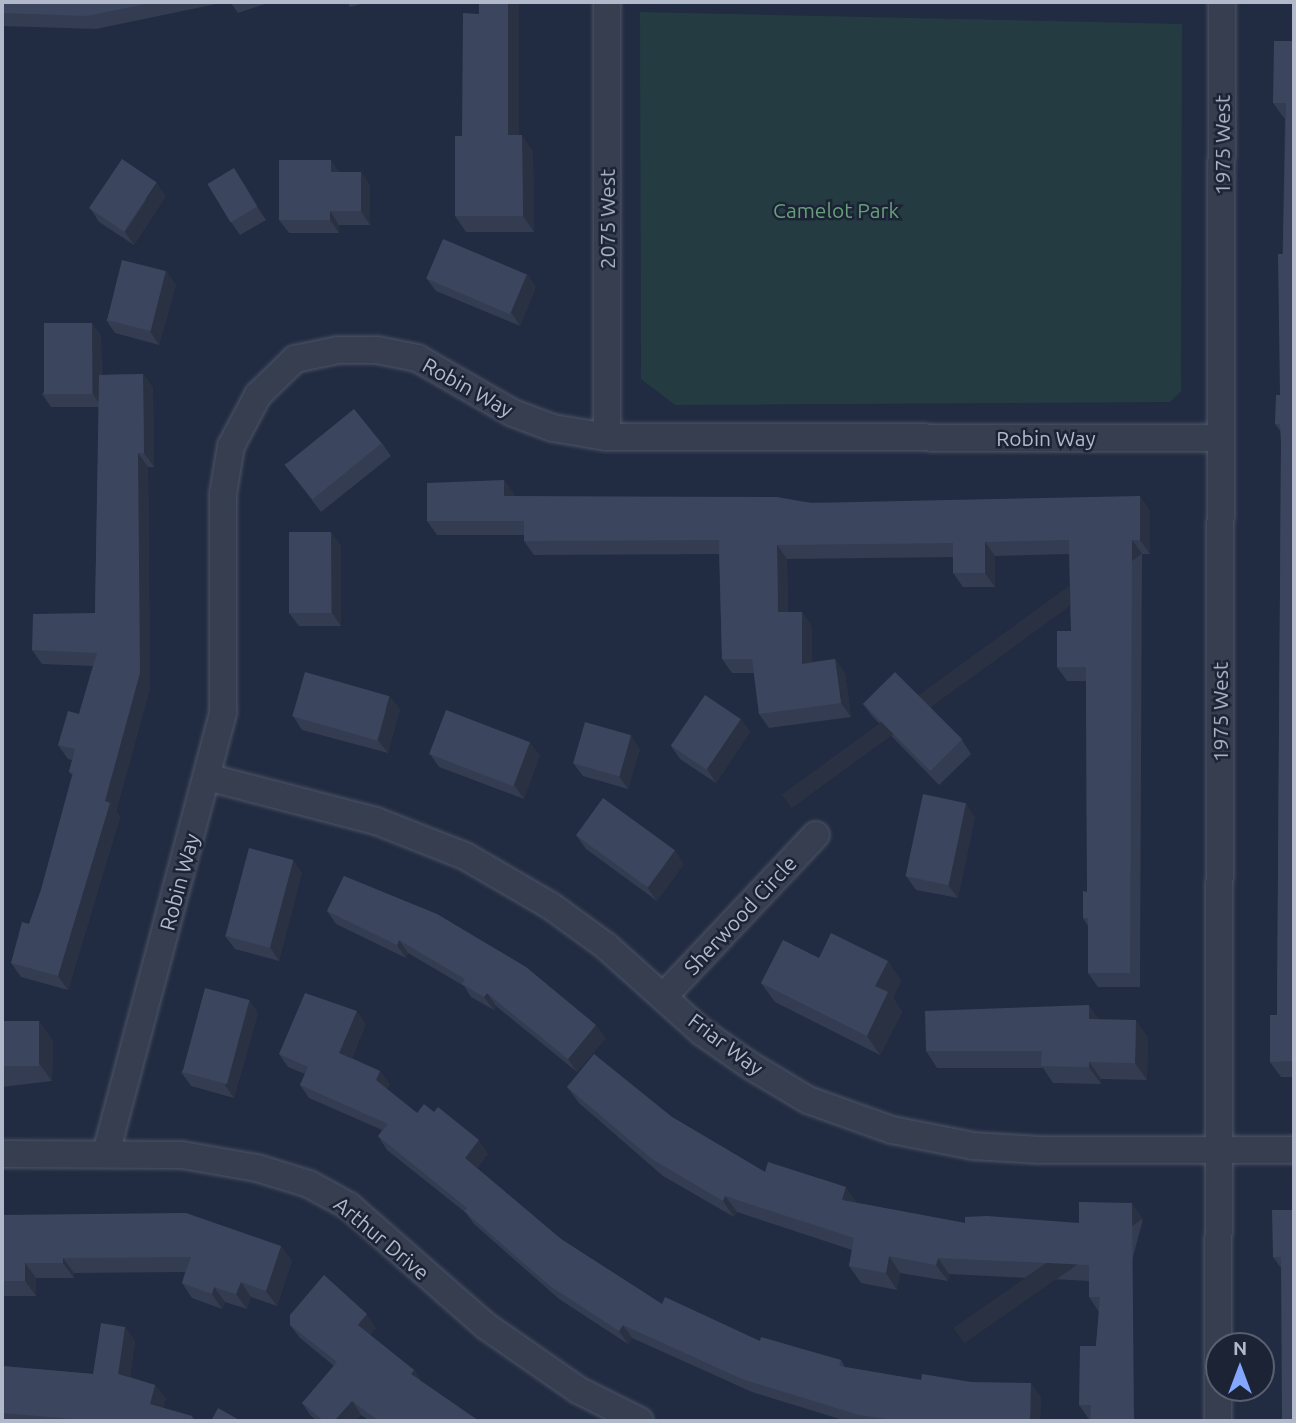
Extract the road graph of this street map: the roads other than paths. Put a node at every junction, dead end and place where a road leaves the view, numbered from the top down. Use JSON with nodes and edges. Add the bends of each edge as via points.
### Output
{"nodes":[{"id":1,"x":607,"y":2,"type":"edge"},
{"id":2,"x":1222,"y":2,"type":"edge"},
{"id":3,"x":607,"y":437,"type":"junction"},
{"id":4,"x":1221,"y":438,"type":"junction"},
{"id":5,"x":207,"y":778,"type":"junction"},
{"id":6,"x":816,"y":835,"type":"dead end"},
{"id":7,"x":664,"y":995,"type":"junction"},
{"id":8,"x":1219,"y":1150,"type":"junction"},
{"id":9,"x":1294,"y":1150,"type":"edge"},
{"id":10,"x":106,"y":1153,"type":"junction"},
{"id":11,"x":2,"y":1154,"type":"edge"},
{"id":12,"x":640,"y":1421,"type":"edge"},
{"id":13,"x":1218,"y":1421,"type":"edge"}],
"edges":[{"from":1,"to":3,"type":"street","name":"2075 West"},
{"from":2,"to":4,"type":"street","name":"1975 West"},
{"from":3,"to":4,"type":"street","name":"Robin Way"},
{"from":3,"to":5,"type":"street","name":"Robin Way","via":[[553,428],[513,413],[417,358],[377,350],[338,350],[295,359],[257,395],[231,446],[223,494],[226,681]]},
{"from":4,"to":8,"type":"street","name":"1975 West"},
{"from":5,"to":7,"type":"street","name":"Friar Way","via":[[376,821],[465,856],[551,906]]},
{"from":5,"to":10,"type":"street","name":"Robin Way"},
{"from":6,"to":7,"type":"street","name":"Sherwood Circle"},
{"from":7,"to":8,"type":"street","name":"Friar Way","via":[[702,1031],[808,1100],[892,1130],[973,1146]]},
{"from":8,"to":9,"type":"street","name":"Friar Way"},
{"from":8,"to":13,"type":"street","name":"1975 West"},
{"from":10,"to":11,"type":"street","name":"Arthur Drive"},
{"from":10,"to":12,"type":"street","name":"Arthur Drive","via":[[182,1155],[257,1168],[309,1184],[349,1206],[486,1326],[578,1390]]}]}
